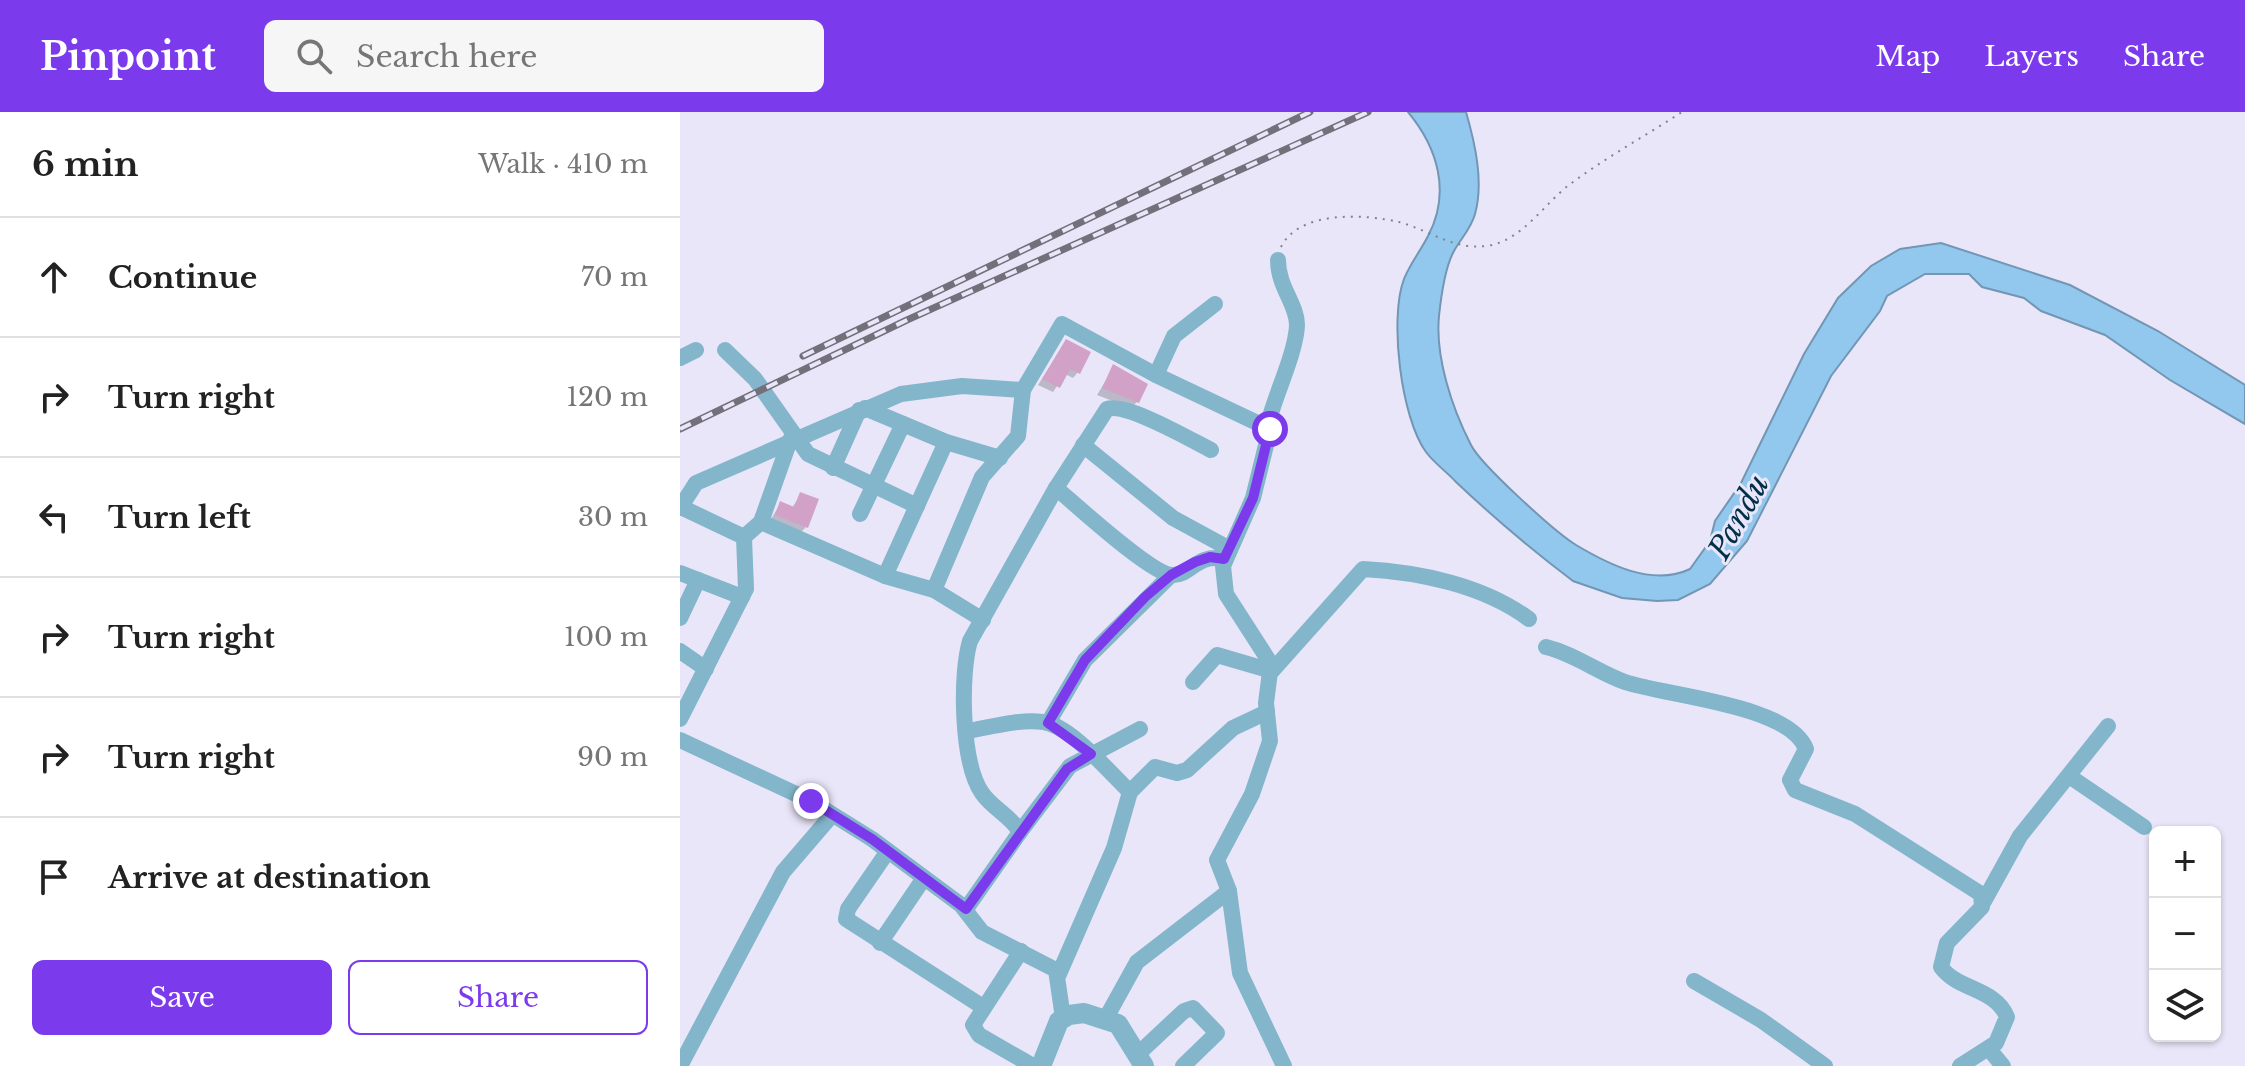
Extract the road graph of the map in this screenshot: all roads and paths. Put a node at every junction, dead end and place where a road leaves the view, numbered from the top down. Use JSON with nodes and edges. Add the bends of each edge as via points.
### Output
{"nodes":[{"id":1,"x":1682,"y":112,"type":"edge"},
{"id":2,"x":1278,"y":260,"type":"joint"},
{"id":3,"x":1215,"y":304,"type":"dead end"},
{"id":4,"x":696,"y":350,"type":"dead end"},
{"id":5,"x":725,"y":350,"type":"dead end"},
{"id":6,"x":680,"y":358,"type":"edge"},
{"id":7,"x":1156,"y":375,"type":"junction"},
{"id":8,"x":1023,"y":390,"type":"junction"},
{"id":9,"x":862,"y":409,"type":"junction"},
{"id":10,"x":903,"y":424,"type":"junction"},
{"id":11,"x":1270,"y":429,"type":"junction"},
{"id":12,"x":793,"y":439,"type":"junction"},
{"id":13,"x":946,"y":442,"type":"junction"},
{"id":14,"x":1083,"y":445,"type":"junction"},
{"id":15,"x":1211,"y":450,"type":"dead end"},
{"id":16,"x":1000,"y":458,"type":"junction"},
{"id":17,"x":833,"y":468,"type":"junction"},
{"id":18,"x":873,"y":487,"type":"junction"},
{"id":19,"x":685,"y":488,"type":"edge"},
{"id":20,"x":1056,"y":488,"type":"junction"},
{"id":21,"x":917,"y":506,"type":"junction"},
{"id":22,"x":680,"y":507,"type":"edge"},
{"id":23,"x":860,"y":514,"type":"dead end"},
{"id":24,"x":761,"y":522,"type":"junction"},
{"id":25,"x":744,"y":537,"type":"junction"},
{"id":26,"x":1226,"y":554,"type":"junction"},
{"id":27,"x":680,"y":573,"type":"edge"},
{"id":28,"x":1171,"y":575,"type":"junction"},
{"id":29,"x":885,"y":576,"type":"junction"},
{"id":30,"x":698,"y":580,"type":"junction"},
{"id":31,"x":934,"y":590,"type":"junction"},
{"id":32,"x":742,"y":597,"type":"junction"},
{"id":33,"x":680,"y":618,"type":"edge"},
{"id":34,"x":1529,"y":619,"type":"dead end"},
{"id":35,"x":983,"y":620,"type":"junction"},
{"id":36,"x":1546,"y":647,"type":"dead end"},
{"id":37,"x":680,"y":651,"type":"edge"},
{"id":38,"x":706,"y":669,"type":"junction"},
{"id":39,"x":1272,"y":671,"type":"junction"},
{"id":40,"x":1193,"y":682,"type":"dead end"},
{"id":41,"x":1267,"y":712,"type":"junction"},
{"id":42,"x":680,"y":719,"type":"edge"},
{"id":43,"x":1048,"y":723,"type":"junction"},
{"id":44,"x":2108,"y":726,"type":"dead end"},
{"id":45,"x":1140,"y":729,"type":"dead end"},
{"id":46,"x":968,"y":731,"type":"junction"},
{"id":47,"x":680,"y":740,"type":"edge"},
{"id":48,"x":1091,"y":754,"type":"junction"},
{"id":49,"x":2069,"y":776,"type":"junction"},
{"id":50,"x":1130,"y":792,"type":"junction"},
{"id":51,"x":832,"y":815,"type":"junction"},
{"id":52,"x":2144,"y":827,"type":"dead end"},
{"id":53,"x":1020,"y":832,"type":"junction"},
{"id":54,"x":888,"y":851,"type":"junction"},
{"id":55,"x":924,"y":878,"type":"junction"},
{"id":56,"x":1229,"y":891,"type":"junction"},
{"id":57,"x":1984,"y":901,"type":"junction"},
{"id":58,"x":966,"y":909,"type":"junction"},
{"id":59,"x":880,"y":943,"type":"junction"},
{"id":60,"x":1021,"y":951,"type":"junction"},
{"id":61,"x":1059,"y":974,"type":"junction"},
{"id":62,"x":1694,"y":981,"type":"dead end"},
{"id":63,"x":983,"y":1007,"type":"junction"},
{"id":64,"x":1063,"y":1018,"type":"junction"},
{"id":65,"x":1106,"y":1018,"type":"junction"},
{"id":66,"x":1989,"y":1049,"type":"junction"},
{"id":67,"x":1140,"y":1061,"type":"edge"},
{"id":68,"x":680,"y":1066,"type":"edge"},
{"id":69,"x":1033,"y":1066,"type":"edge"},
{"id":70,"x":1041,"y":1066,"type":"edge"},
{"id":71,"x":1183,"y":1066,"type":"edge"},
{"id":72,"x":1284,"y":1066,"type":"edge"},
{"id":73,"x":1825,"y":1066,"type":"edge"},
{"id":74,"x":1960,"y":1066,"type":"edge"},
{"id":75,"x":2003,"y":1066,"type":"edge"}],
"edges":[{"from":1,"to":2,"type":"path","via":[[1569,185],[1501,241],[1465,246],[1395,222],[1321,219],[1290,233]]},
{"from":2,"to":11,"type":"street","via":[[1279,280],[1297,326]]},
{"from":3,"to":7,"type":"street","via":[[1174,336]]},
{"from":4,"to":6,"type":"street"},
{"from":5,"to":12,"type":"street","via":[[755,379]]},
{"from":7,"to":8,"type":"street","via":[[1062,324]]},
{"from":7,"to":11,"type":"street"},
{"from":8,"to":9,"type":"street","via":[[962,386],[901,394]]},
{"from":8,"to":16,"type":"street","via":[[1018,436]]},
{"from":9,"to":10,"type":"street"},
{"from":9,"to":12,"type":"street"},
{"from":9,"to":17,"type":"street"},
{"from":10,"to":13,"type":"street"},
{"from":10,"to":18,"type":"street"},
{"from":11,"to":26,"type":"street","via":[[1253,498]]},
{"from":12,"to":17,"type":"street"},
{"from":12,"to":19,"type":"street"},
{"from":12,"to":24,"type":"street"},
{"from":13,"to":16,"type":"street"},
{"from":13,"to":21,"type":"street"},
{"from":14,"to":15,"type":"street","via":[[1107,409],[1115,406]]},
{"from":14,"to":20,"type":"street"},
{"from":14,"to":26,"type":"street"},
{"from":16,"to":31,"type":"street","via":[[982,477]]},
{"from":17,"to":18,"type":"street"},
{"from":18,"to":21,"type":"street"},
{"from":18,"to":23,"type":"street"},
{"from":19,"to":22,"type":"street"},
{"from":20,"to":28,"type":"street","via":[[1139,556]]},
{"from":20,"to":35,"type":"street"},
{"from":21,"to":29,"type":"street"},
{"from":22,"to":25,"type":"street"},
{"from":24,"to":25,"type":"street"},
{"from":24,"to":29,"type":"street"},
{"from":25,"to":32,"type":"street","via":[[747,582]]},
{"from":26,"to":28,"type":"street","via":[[1203,558]]},
{"from":26,"to":39,"type":"street","via":[[1226,594]]},
{"from":27,"to":30,"type":"street"},
{"from":28,"to":43,"type":"street","via":[[1085,660]]},
{"from":29,"to":31,"type":"street"},
{"from":30,"to":32,"type":"street"},
{"from":30,"to":33,"type":"street"},
{"from":31,"to":35,"type":"street"},
{"from":32,"to":38,"type":"street"},
{"from":34,"to":39,"type":"street","via":[[1504,601],[1406,571],[1363,569]]},
{"from":35,"to":46,"type":"street","via":[[964,661]]},
{"from":36,"to":57,"type":"street","via":[[1614,678],[1732,705],[1787,728],[1806,749],[1790,780],[1795,790],[1855,814],[1981,894]]},
{"from":37,"to":38,"type":"street"},
{"from":38,"to":42,"type":"street"},
{"from":39,"to":40,"type":"street","via":[[1217,655]]},
{"from":39,"to":41,"type":"street"},
{"from":41,"to":50,"type":"street","via":[[1233,728],[1187,770],[1173,773],[1155,767]]},
{"from":41,"to":56,"type":"street","via":[[1271,730],[1265,760],[1218,854]]},
{"from":43,"to":46,"type":"street"},
{"from":43,"to":48,"type":"street"},
{"from":44,"to":49,"type":"street"},
{"from":45,"to":48,"type":"street"},
{"from":46,"to":53,"type":"street","via":[[976,784]]},
{"from":47,"to":51,"type":"street"},
{"from":48,"to":50,"type":"street"},
{"from":48,"to":53,"type":"street","via":[[1070,766]]},
{"from":49,"to":52,"type":"street"},
{"from":49,"to":57,"type":"street","via":[[2020,836]]},
{"from":50,"to":61,"type":"street","via":[[1110,859]]},
{"from":51,"to":54,"type":"street"},
{"from":51,"to":68,"type":"street","via":[[783,872]]},
{"from":53,"to":58,"type":"street"},
{"from":54,"to":55,"type":"street"},
{"from":54,"to":59,"type":"street","via":[[846,914],[849,923]]},
{"from":55,"to":58,"type":"street"},
{"from":55,"to":59,"type":"street"},
{"from":56,"to":65,"type":"street","via":[[1137,962]]},
{"from":56,"to":72,"type":"street","via":[[1240,973]]},
{"from":57,"to":66,"type":"street","via":[[1953,934],[1940,960],[1945,972],[2004,1010],[2004,1027]]},
{"from":58,"to":60,"type":"street","via":[[976,927]]},
{"from":59,"to":63,"type":"street"},
{"from":60,"to":61,"type":"street"},
{"from":60,"to":63,"type":"street"},
{"from":61,"to":64,"type":"street"},
{"from":62,"to":73,"type":"street"},
{"from":63,"to":69,"type":"street","via":[[975,1031]]},
{"from":64,"to":65,"type":"street","via":[[1084,1013]]},
{"from":64,"to":70,"type":"street"},
{"from":65,"to":67,"type":"street","via":[[1118,1024]]},
{"from":66,"to":74,"type":"street"},
{"from":66,"to":75,"type":"street"},
{"from":67,"to":71,"type":"street","via":[[1184,1011],[1193,1008],[1217,1033]]}]}
